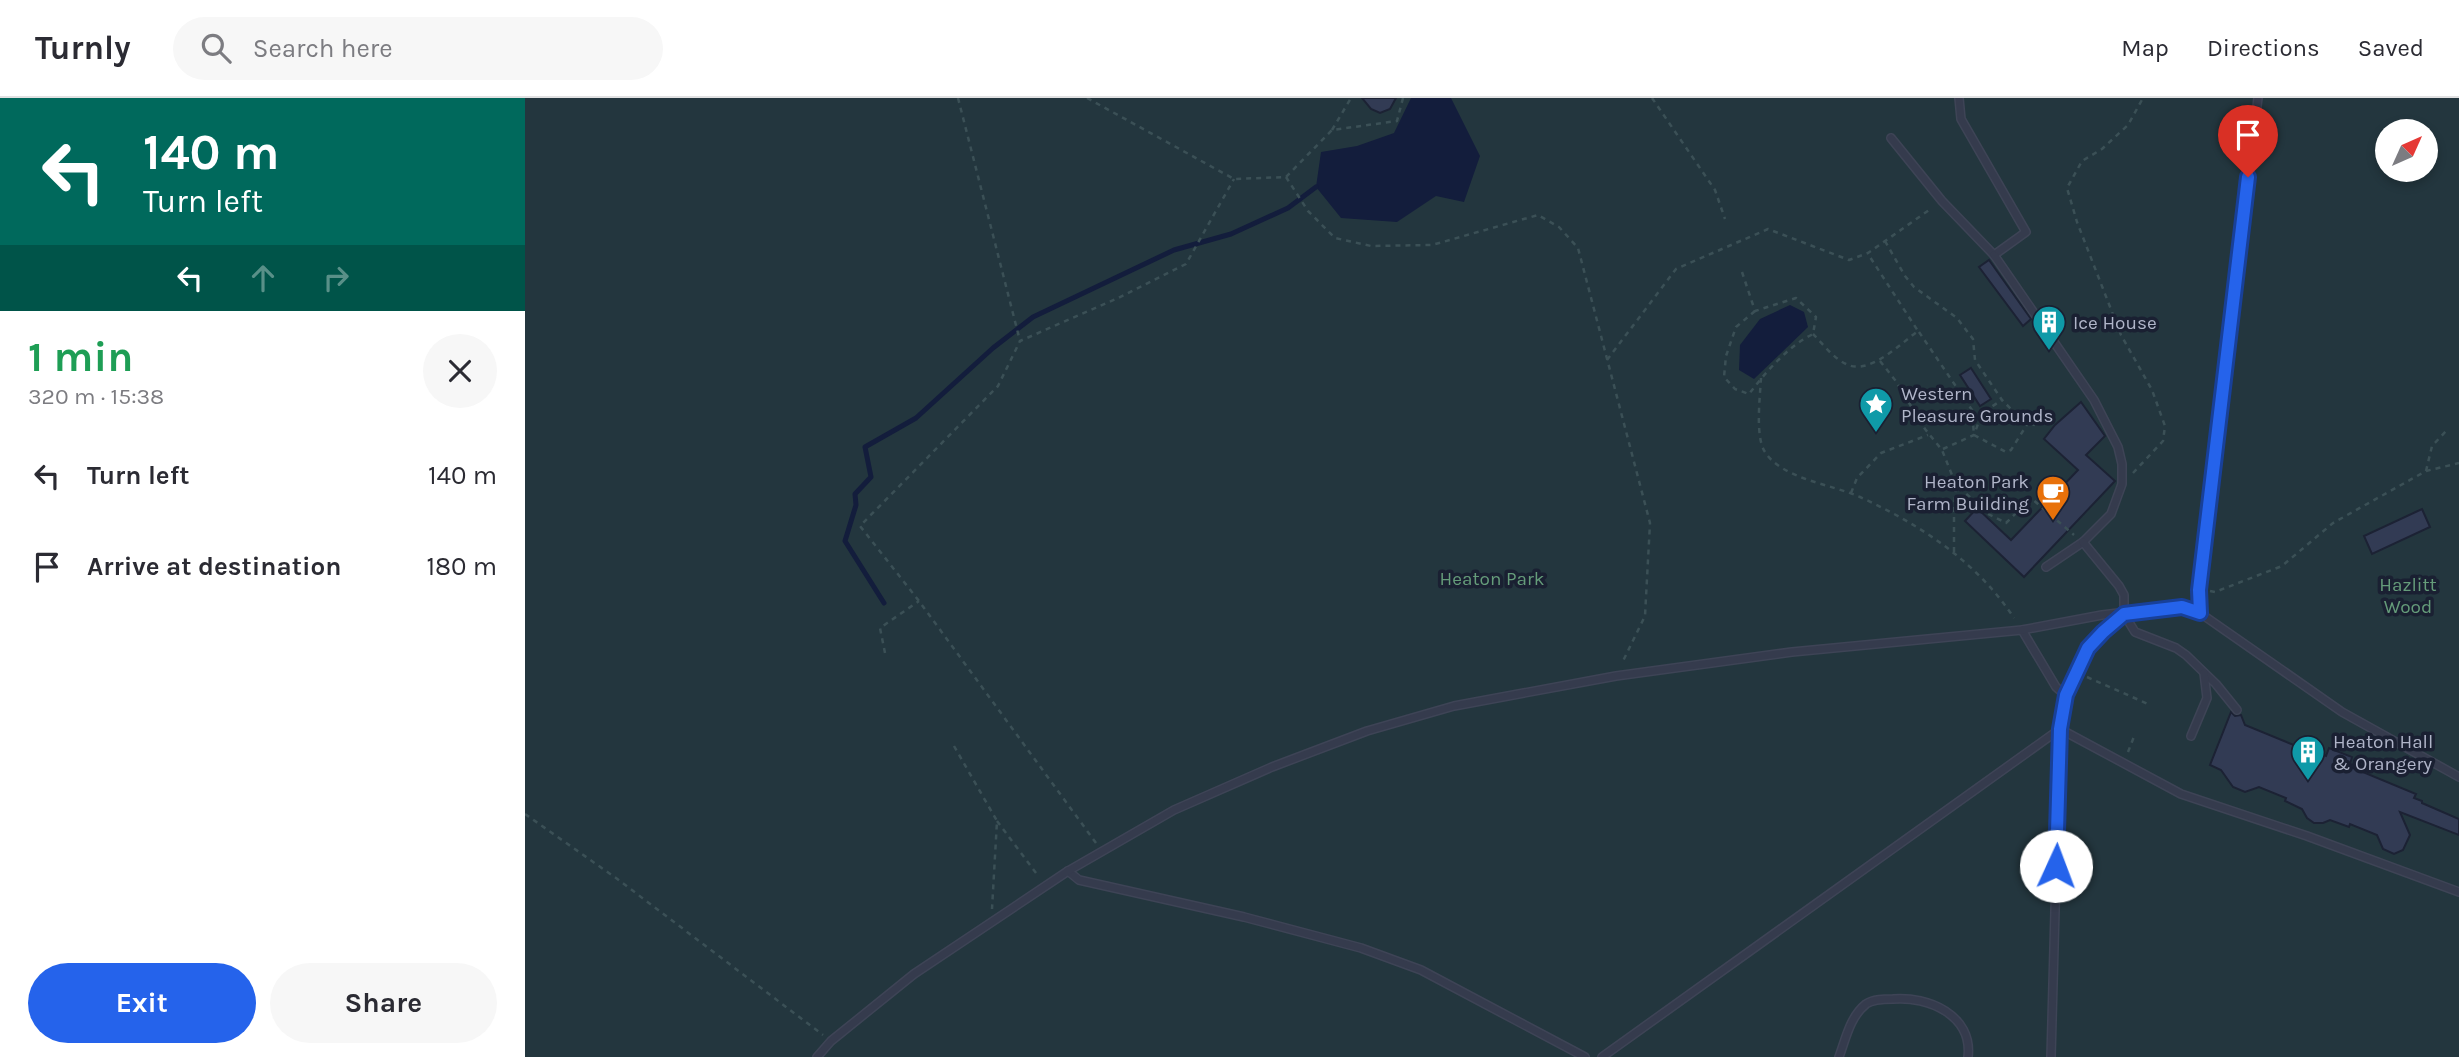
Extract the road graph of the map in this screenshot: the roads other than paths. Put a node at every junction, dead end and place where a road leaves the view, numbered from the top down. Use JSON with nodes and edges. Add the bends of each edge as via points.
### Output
{"nodes":[{"id":1,"x":1959,"y":98,"type":"edge"},
{"id":2,"x":2258,"y":98,"type":"edge"},
{"id":3,"x":1891,"y":138,"type":"dead end"},
{"id":4,"x":1994,"y":255,"type":"junction"},
{"id":5,"x":2083,"y":542,"type":"junction"},
{"id":6,"x":2046,"y":567,"type":"dead end"},
{"id":7,"x":2200,"y":613,"type":"junction"},
{"id":8,"x":2124,"y":614,"type":"junction"},
{"id":9,"x":2022,"y":630,"type":"junction"},
{"id":10,"x":2204,"y":672,"type":"junction"},
{"id":11,"x":2066,"y":695,"type":"junction"},
{"id":12,"x":2237,"y":710,"type":"dead end"},
{"id":13,"x":2060,"y":729,"type":"junction"},
{"id":14,"x":2191,"y":736,"type":"dead end"},
{"id":15,"x":2459,"y":777,"type":"edge"},
{"id":16,"x":1067,"y":871,"type":"junction"},
{"id":17,"x":2459,"y":892,"type":"edge"},
{"id":18,"x":817,"y":1057,"type":"edge"},
{"id":19,"x":1585,"y":1057,"type":"edge"},
{"id":20,"x":1602,"y":1057,"type":"edge"},
{"id":21,"x":1839,"y":1057,"type":"edge"},
{"id":22,"x":1968,"y":1057,"type":"edge"},
{"id":23,"x":2050,"y":1057,"type":"edge"}],
"edges":[{"from":1,"to":4,"type":"lane","via":[[1961,119],[2026,232]]},
{"from":2,"to":7,"type":"lane","via":[[2199,590]]},
{"from":3,"to":4,"type":"lane"},
{"from":4,"to":5,"type":"lane","via":[[2107,422],[2118,447],[2122,484],[2111,514]]},
{"from":5,"to":6,"type":"lane"},
{"from":5,"to":8,"type":"lane","via":[[2119,586]]},
{"from":7,"to":8,"type":"lane","via":[[2182,607]]},
{"from":7,"to":15,"type":"lane","via":[[2342,712]]},
{"from":8,"to":9,"type":"lane"},
{"from":8,"to":10,"type":"lane","via":[[2135,632],[2176,649]]},
{"from":8,"to":11,"type":"lane","via":[[2088,648]]},
{"from":9,"to":11,"type":"lane","via":[[2056,687]]},
{"from":9,"to":16,"type":"lane","via":[[1792,652],[1616,676],[1454,706],[1272,767],[1174,810]]},
{"from":10,"to":12,"type":"lane"},
{"from":10,"to":14,"type":"lane","via":[[2207,698]]},
{"from":11,"to":13,"type":"lane"},
{"from":13,"to":17,"type":"lane","via":[[2181,794]]},
{"from":13,"to":20,"type":"lane"},
{"from":13,"to":23,"type":"lane"},
{"from":16,"to":18,"type":"lane","via":[[914,974]]},
{"from":16,"to":19,"type":"lane","via":[[1079,880],[1361,948],[1422,970]]},
{"from":21,"to":22,"type":"lane","via":[[1853,1017],[1869,1002],[1904,998],[1940,1006],[1957,1020],[1969,1045]]}]}
